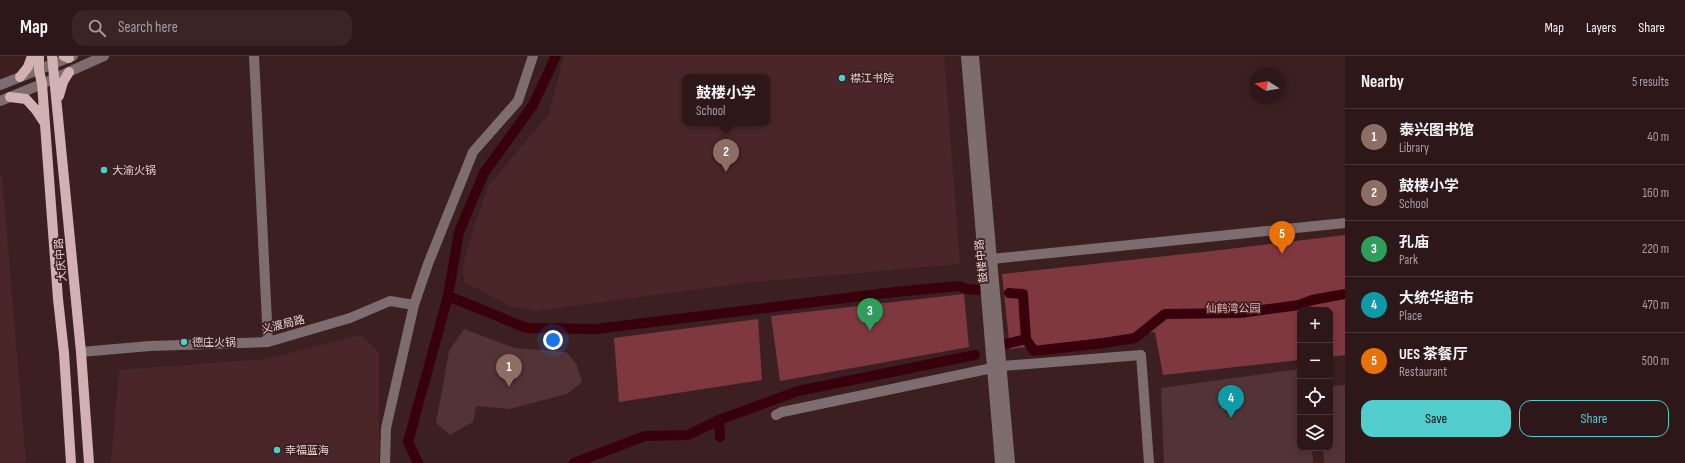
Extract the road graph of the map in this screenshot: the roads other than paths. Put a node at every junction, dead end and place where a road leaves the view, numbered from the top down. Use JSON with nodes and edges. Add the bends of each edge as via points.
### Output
{"nodes":[{"id":1,"x":32,"y":56,"type":"edge"},
{"id":2,"x":38,"y":56,"type":"edge"},
{"id":3,"x":104,"y":56,"type":"edge"},
{"id":4,"x":254,"y":56,"type":"edge"},
{"id":5,"x":533,"y":56,"type":"edge"},
{"id":6,"x":966,"y":56,"type":"edge"},
{"id":7,"x":974,"y":56,"type":"edge"},
{"id":8,"x":69,"y":57,"type":"edge"},
{"id":9,"x":52,"y":60,"type":"edge"},
{"id":10,"x":39,"y":70,"type":"junction"},
{"id":11,"x":69,"y":72,"type":"junction"},
{"id":12,"x":20,"y":77,"type":"junction"},
{"id":13,"x":55,"y":79,"type":"junction"},
{"id":14,"x":42,"y":84,"type":"junction"},
{"id":15,"x":0,"y":85,"type":"edge"},
{"id":16,"x":5,"y":99,"type":"edge"},
{"id":17,"x":57,"y":102,"type":"junction"},
{"id":18,"x":45,"y":123,"type":"junction"},
{"id":19,"x":1345,"y":223,"type":"edge"},
{"id":20,"x":992,"y":259,"type":"junction"},
{"id":21,"x":414,"y":305,"type":"junction"},
{"id":22,"x":268,"y":342,"type":"junction"},
{"id":23,"x":81,"y":352,"type":"junction"},
{"id":24,"x":997,"y":367,"type":"junction"},
{"id":25,"x":776,"y":414,"type":"dead end"},
{"id":26,"x":71,"y":463,"type":"edge"},
{"id":27,"x":89,"y":463,"type":"edge"},
{"id":28,"x":385,"y":463,"type":"edge"},
{"id":29,"x":1000,"y":463,"type":"edge"},
{"id":30,"x":1010,"y":463,"type":"edge"},
{"id":31,"x":1149,"y":463,"type":"edge"}],
"edges":[{"from":1,"to":12,"type":"main road"},
{"from":2,"to":10,"type":"main road","name":"大庆中路"},
{"from":3,"to":11,"type":"street"},
{"from":4,"to":22,"type":"street"},
{"from":5,"to":21,"type":"street","via":[[518,102],[474,152],[443,225]]},
{"from":6,"to":24,"type":"street"},
{"from":7,"to":20,"type":"street","name":"鼓楼中路"},
{"from":8,"to":9,"type":"street"},
{"from":9,"to":10,"type":"street"},
{"from":9,"to":13,"type":"main road","name":"大庆中路"},
{"from":10,"to":12,"type":"street"},
{"from":10,"to":14,"type":"main road","name":"大庆中路"},
{"from":11,"to":13,"type":"street"},
{"from":11,"to":17,"type":"main road"},
{"from":12,"to":15,"type":"street"},
{"from":13,"to":14,"type":"street"},
{"from":13,"to":17,"type":"main road","name":"大庆中路"},
{"from":14,"to":16,"type":"street"},
{"from":14,"to":18,"type":"main road","name":"大庆中路"},
{"from":16,"to":18,"type":"main road","via":[[26,99]]},
{"from":17,"to":23,"type":"main road","name":"大庆中路"},
{"from":18,"to":26,"type":"main road","name":"大庆中路"},
{"from":19,"to":20,"type":"street"},
{"from":20,"to":24,"type":"street","name":"鼓楼中路"},
{"from":21,"to":22,"type":"street","name":"义渡局路","via":[[390,301],[350,318]]},
{"from":21,"to":28,"type":"street","via":[[386,428]]},
{"from":22,"to":23,"type":"street","name":"义渡局路","via":[[150,346]]},
{"from":23,"to":27,"type":"main road","name":"大庆中路"},
{"from":24,"to":25,"type":"street"},
{"from":24,"to":29,"type":"street"},
{"from":24,"to":30,"type":"street","name":"鼓楼中路"},
{"from":24,"to":31,"type":"street","via":[[1141,354]]}]}
